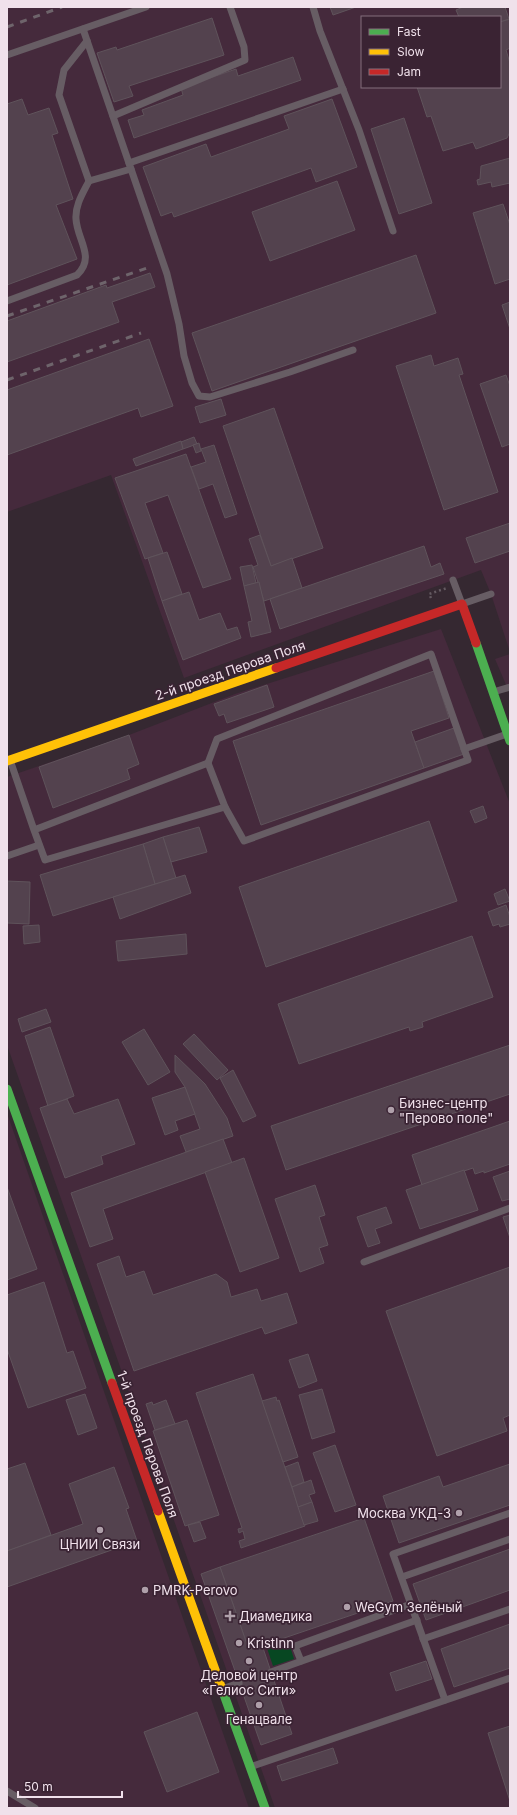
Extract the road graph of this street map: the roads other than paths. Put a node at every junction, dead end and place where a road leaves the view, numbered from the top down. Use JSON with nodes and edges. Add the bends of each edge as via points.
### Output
{"nodes":[{"id":1,"x":146,"y":7,"type":"edge"},
{"id":2,"x":230,"y":7,"type":"edge"},
{"id":3,"x":313,"y":7,"type":"edge"},
{"id":4,"x":83,"y":29,"type":"junction"},
{"id":5,"x":87,"y":41,"type":"junction"},
{"id":6,"x":7,"y":55,"type":"edge"},
{"id":7,"x":343,"y":89,"type":"junction"},
{"id":8,"x":112,"y":116,"type":"junction"},
{"id":9,"x":130,"y":166,"type":"junction"},
{"id":10,"x":89,"y":181,"type":"junction"},
{"id":11,"x":393,"y":231,"type":"dead end"},
{"id":12,"x":7,"y":301,"type":"edge"},
{"id":13,"x":353,"y":350,"type":"dead end"},
{"id":14,"x":453,"y":580,"type":"dead end"},
{"id":15,"x":491,"y":594,"type":"dead end"},
{"id":16,"x":462,"y":604,"type":"junction"},
{"id":17,"x":510,"y":687,"type":"edge"},
{"id":18,"x":493,"y":692,"type":"junction"},
{"id":19,"x":509,"y":738,"type":"edge"},
{"id":20,"x":464,"y":749,"type":"junction"},
{"id":21,"x":9,"y":761,"type":"edge"},
{"id":22,"x":208,"y":762,"type":"junction"},
{"id":23,"x":226,"y":807,"type":"junction"},
{"id":24,"x":34,"y":830,"type":"junction"},
{"id":25,"x":39,"y":845,"type":"junction"},
{"id":26,"x":7,"y":856,"type":"edge"},
{"id":27,"x":7,"y":1089,"type":"edge"},
{"id":28,"x":510,"y":1208,"type":"edge"},
{"id":29,"x":364,"y":1262,"type":"dead end"},
{"id":30,"x":510,"y":1513,"type":"edge"},
{"id":31,"x":510,"y":1539,"type":"edge"},
{"id":32,"x":402,"y":1577,"type":"junction"},
{"id":33,"x":411,"y":1604,"type":"junction"},
{"id":34,"x":510,"y":1609,"type":"edge"},
{"id":35,"x":417,"y":1620,"type":"junction"},
{"id":36,"x":423,"y":1639,"type":"junction"},
{"id":37,"x":301,"y":1661,"type":"junction"},
{"id":38,"x":271,"y":1672,"type":"dead end"},
{"id":39,"x":510,"y":1678,"type":"edge"},
{"id":40,"x":239,"y":1683,"type":"dead end"},
{"id":41,"x":222,"y":1689,"type":"junction"},
{"id":42,"x":445,"y":1700,"type":"junction"},
{"id":43,"x":250,"y":1767,"type":"junction"},
{"id":44,"x":7,"y":1791,"type":"edge"},
{"id":45,"x":35,"y":1808,"type":"edge"},
{"id":46,"x":265,"y":1808,"type":"edge"}],
"edges":[{"from":1,"to":4,"type":"lane"},
{"from":2,"to":8,"type":"lane","via":[[244,47],[245,60]]},
{"from":3,"to":7,"type":"lane"},
{"from":4,"to":5,"type":"lane"},
{"from":4,"to":6,"type":"lane"},
{"from":5,"to":8,"type":"lane"},
{"from":5,"to":10,"type":"lane","via":[[64,70],[59,95]]},
{"from":7,"to":9,"type":"lane"},
{"from":7,"to":11,"type":"lane"},
{"from":8,"to":9,"type":"lane"},
{"from":9,"to":10,"type":"lane"},
{"from":9,"to":13,"type":"lane","via":[[167,274],[180,324],[184,356],[199,396],[210,397]]},
{"from":10,"to":12,"type":"lane","via":[[78,204],[76,220],[86,256],[84,268],[77,275]]},
{"from":14,"to":16,"type":"lane"},
{"from":15,"to":16,"type":"lane"},
{"from":16,"to":18,"type":"street"},
{"from":16,"to":21,"type":"street","name":"2-й проезд Перова Поля"},
{"from":17,"to":18,"type":"lane"},
{"from":18,"to":19,"type":"street"},
{"from":19,"to":20,"type":"lane"},
{"from":20,"to":22,"type":"lane","via":[[431,654],[217,739]]},
{"from":20,"to":23,"type":"lane","via":[[468,760],[244,841]]},
{"from":21,"to":24,"type":"lane"},
{"from":22,"to":23,"type":"lane"},
{"from":22,"to":24,"type":"lane"},
{"from":23,"to":25,"type":"lane","via":[[44,860]]},
{"from":24,"to":25,"type":"lane"},
{"from":25,"to":26,"type":"lane"},
{"from":27,"to":41,"type":"street","name":"1-й проезд Перова Поля"},
{"from":28,"to":29,"type":"lane"},
{"from":30,"to":32,"type":"lane","via":[[393,1554]]},
{"from":31,"to":32,"type":"lane"},
{"from":32,"to":33,"type":"lane"},
{"from":33,"to":35,"type":"lane"},
{"from":33,"to":37,"type":"lane","via":[[295,1646]]},
{"from":34,"to":36,"type":"lane"},
{"from":35,"to":36,"type":"lane"},
{"from":35,"to":37,"type":"lane"},
{"from":36,"to":42,"type":"lane"},
{"from":37,"to":38,"type":"lane"},
{"from":39,"to":42,"type":"lane"},
{"from":40,"to":41,"type":"lane"},
{"from":41,"to":43,"type":"street","name":"1-й проезд Перова Поля"},
{"from":42,"to":43,"type":"lane"},
{"from":43,"to":46,"type":"street","name":"1-й проезд Перова Поля"},
{"from":44,"to":45,"type":"lane"}]}
